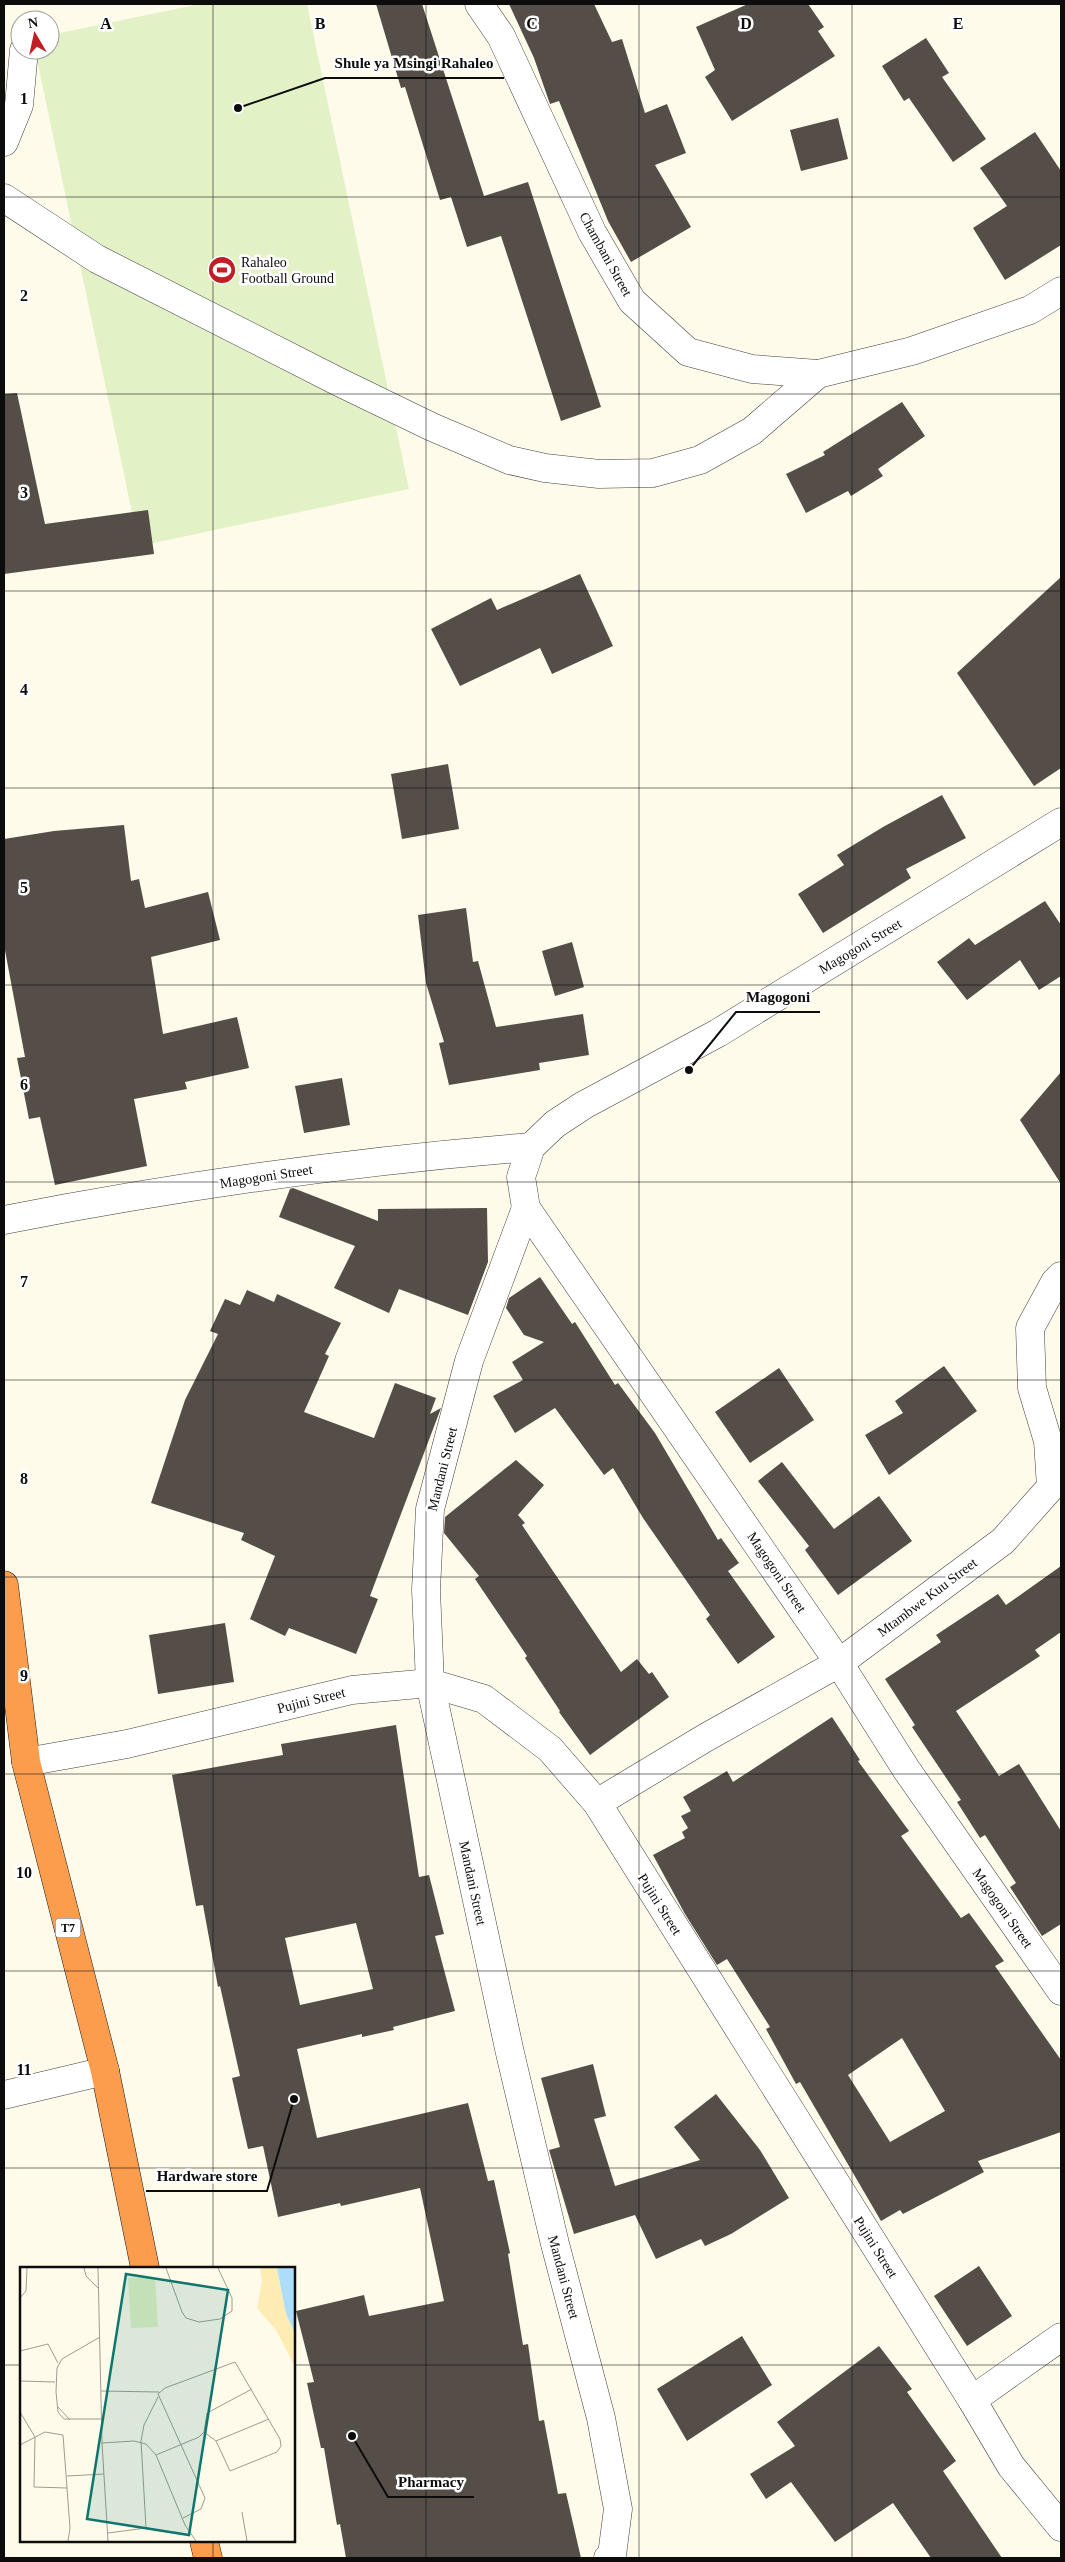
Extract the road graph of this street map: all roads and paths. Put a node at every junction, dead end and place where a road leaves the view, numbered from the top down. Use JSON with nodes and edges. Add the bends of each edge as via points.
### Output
{"nodes":[{"id":1,"x":479,"y":4,"type":"edge"},
{"id":2,"x":23,"y":60,"type":"edge"},
{"id":3,"x":4,"y":142,"type":"edge"},
{"id":4,"x":4,"y":198,"type":"edge"},
{"id":5,"x":1061,"y":291,"type":"edge"},
{"id":6,"x":818,"y":374,"type":"junction"},
{"id":7,"x":1061,"y":822,"type":"edge"},
{"id":8,"x":531,"y":1147,"type":"junction"},
{"id":9,"x":526,"y":1208,"type":"junction"},
{"id":10,"x":4,"y":1220,"type":"edge"},
{"id":11,"x":1061,"y":1276,"type":"edge"},
{"id":12,"x":1056,"y":1489,"type":"edge"},
{"id":13,"x":4,"y":1585,"type":"edge"},
{"id":14,"x":839,"y":1663,"type":"junction"},
{"id":15,"x":430,"y":1683,"type":"junction"},
{"id":16,"x":26,"y":1762,"type":"junction"},
{"id":17,"x":597,"y":1803,"type":"junction"},
{"id":18,"x":1061,"y":1991,"type":"edge"},
{"id":19,"x":105,"y":2071,"type":"junction"},
{"id":20,"x":4,"y":2095,"type":"edge"},
{"id":21,"x":145,"y":2267,"type":"edge"},
{"id":22,"x":1061,"y":2337,"type":"edge"},
{"id":23,"x":972,"y":2400,"type":"junction"},
{"id":24,"x":1061,"y":2527,"type":"edge"},
{"id":25,"x":204,"y":2542,"type":"edge"},
{"id":26,"x":208,"y":2558,"type":"edge"},
{"id":27,"x":608,"y":2558,"type":"edge"}],
"edges":[{"from":1,"to":6,"type":"street","name":"Chambani Street","via":[[501,36],[592,232],[632,301],[688,352],[752,369]]},
{"from":2,"to":3,"type":"street","via":[[19,105]]},
{"from":4,"to":6,"type":"street","via":[[114,267],[398,411],[509,460],[545,468],[599,474],[653,473],[700,460],[752,431]]},
{"from":5,"to":6,"type":"street","name":"Chambani Street","via":[[1030,310],[930,344]]},
{"from":7,"to":8,"type":"street","name":"Magogoni Street","via":[[718,1033],[584,1105],[554,1124]]},
{"from":8,"to":9,"type":"street","name":"Magogoni Street","via":[[521,1177]]},
{"from":8,"to":10,"type":"street","name":"Magogoni Street","via":[[322,1167]]},
{"from":9,"to":14,"type":"street","name":"Magogoni Street"},
{"from":9,"to":15,"type":"street","name":"Mandani Street","via":[[469,1362],[430,1509],[426,1590]]},
{"from":11,"to":12,"type":"street","name":"Mtambwe Kuu Street","via":[[1030,1328],[1032,1388],[1048,1440]]},
{"from":12,"to":14,"type":"street","name":"Mtambwe Kuu Street","via":[[1003,1541]]},
{"from":13,"to":16,"type":"highway","number":"T7"},
{"from":14,"to":17,"type":"street","name":"Mtambwe Kuu Street"},
{"from":14,"to":18,"type":"street","name":"Magogoni Street","via":[[906,1769]]},
{"from":15,"to":16,"type":"street","name":"Pujini Street","via":[[352,1690],[127,1744]]},
{"from":15,"to":17,"type":"street","name":"Pujini Street","via":[[484,1699],[550,1749]]},
{"from":15,"to":27,"type":"street","name":"Mandani Street","via":[[510,2053],[555,2244],[601,2418],[618,2508],[612,2555]]},
{"from":16,"to":19,"type":"highway","number":"T7"},
{"from":17,"to":23,"type":"street","name":"Pujini Street"},
{"from":19,"to":20,"type":"street"},
{"from":19,"to":21,"type":"highway","number":"T7"},
{"from":22,"to":23,"type":"street"},
{"from":23,"to":24,"type":"street","name":"Pujini Street","via":[[1011,2466]]},
{"from":25,"to":26,"type":"highway"}]}
